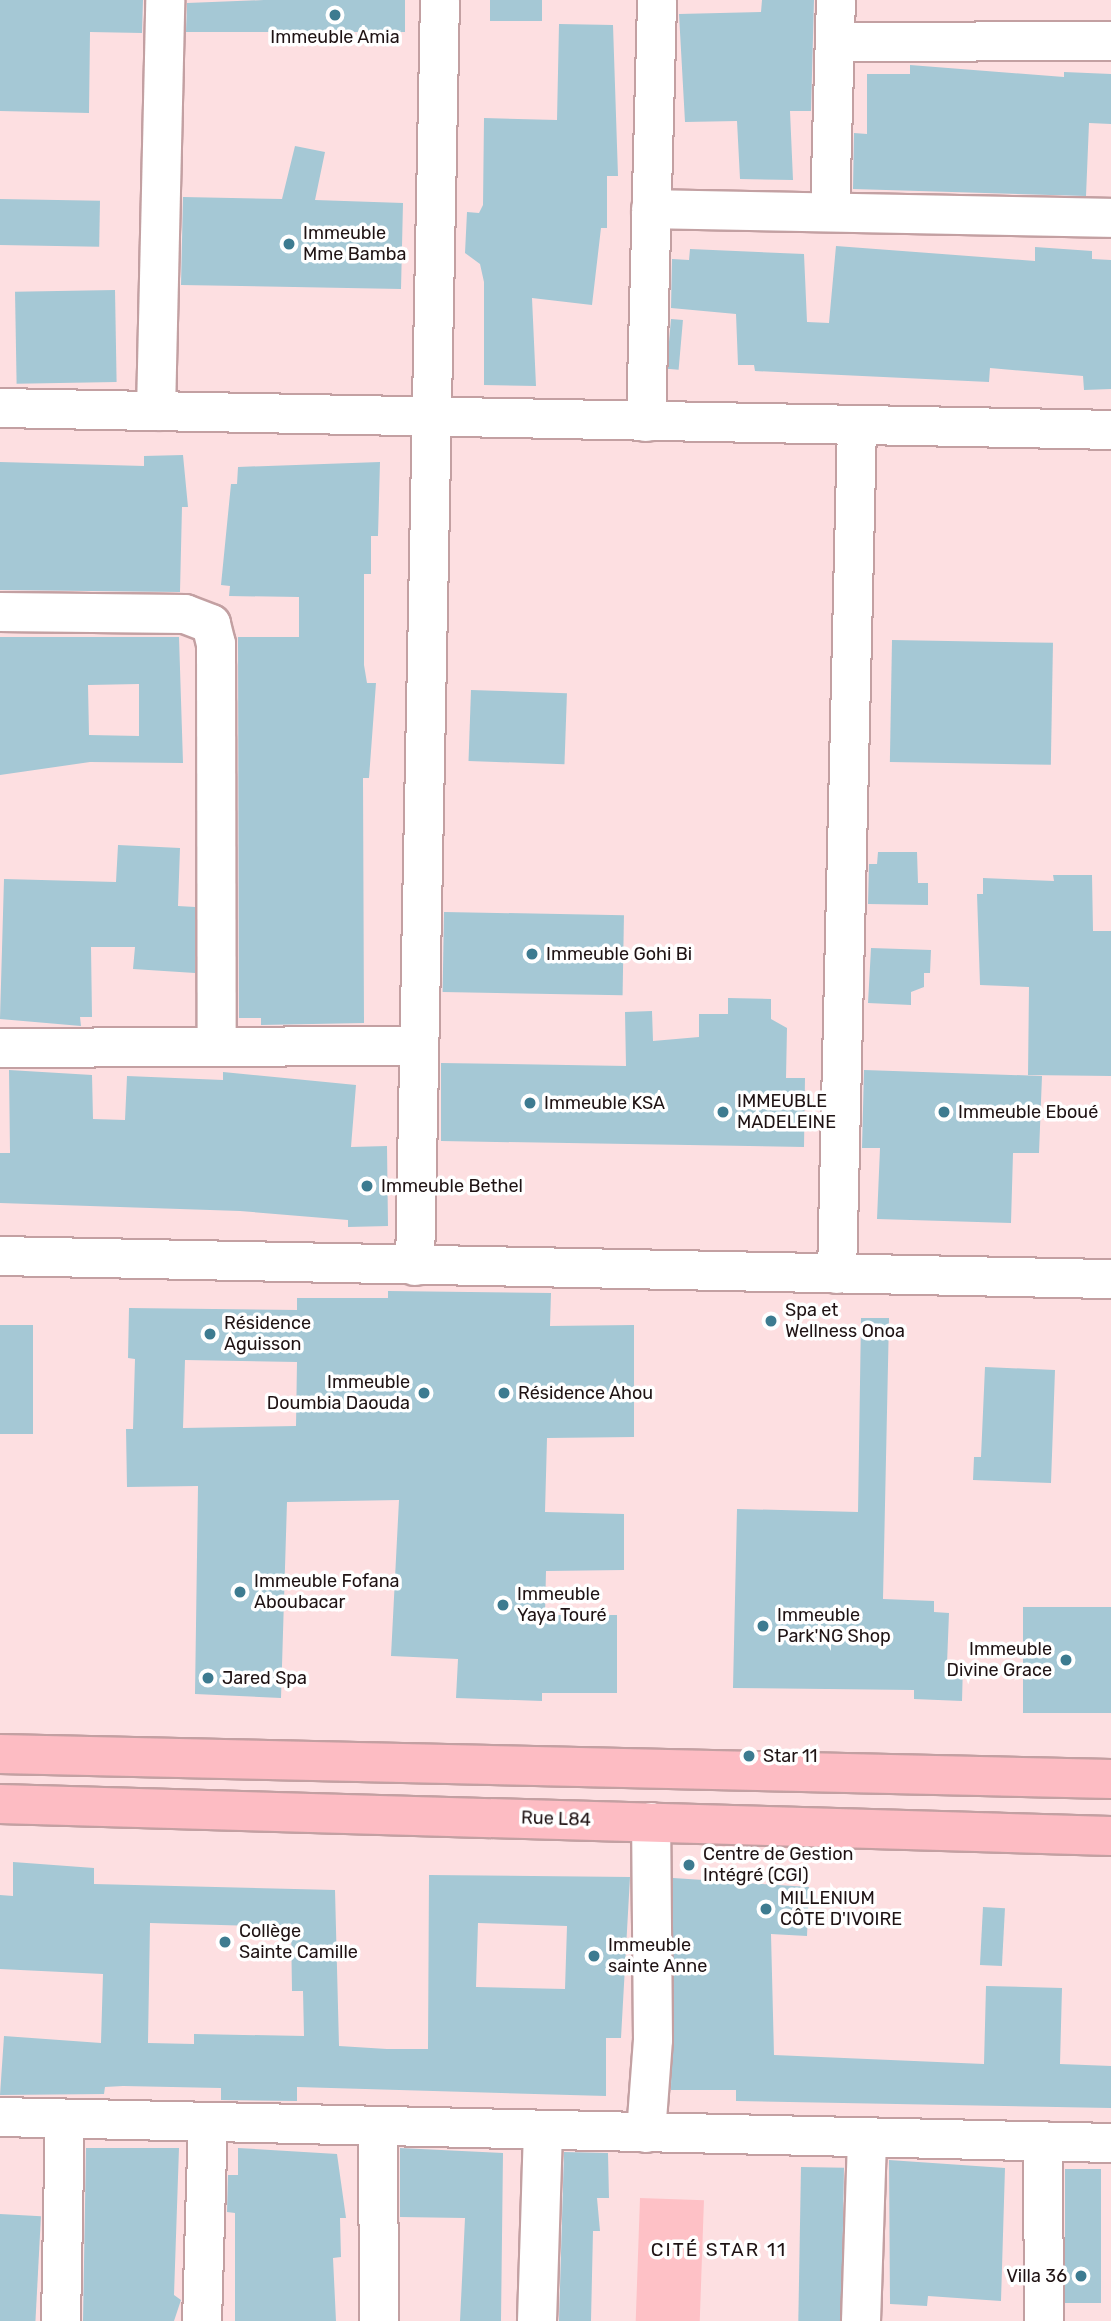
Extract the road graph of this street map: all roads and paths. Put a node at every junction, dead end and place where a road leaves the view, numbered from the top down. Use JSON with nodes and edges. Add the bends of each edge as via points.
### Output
{"nodes":[{"id":1,"x":165,"y":0,"type":"edge"},
{"id":2,"x":440,"y":0,"type":"edge"},
{"id":3,"x":657,"y":0,"type":"edge"},
{"id":4,"x":836,"y":0,"type":"edge"},
{"id":5,"x":1111,"y":41,"type":"edge"},
{"id":6,"x":835,"y":42,"type":"junction"},
{"id":7,"x":651,"y":209,"type":"junction"},
{"id":8,"x":830,"y":212,"type":"junction"},
{"id":9,"x":1111,"y":218,"type":"edge"},
{"id":10,"x":0,"y":408,"type":"edge"},
{"id":11,"x":156,"y":411,"type":"junction"},
{"id":12,"x":429,"y":416,"type":"junction"},
{"id":13,"x":646,"y":422,"type":"junction"},
{"id":14,"x":857,"y":426,"type":"junction"},
{"id":15,"x":1111,"y":430,"type":"edge"},
{"id":16,"x":0,"y":612,"type":"edge"},
{"id":17,"x":217,"y":1043,"type":"junction"},
{"id":18,"x":419,"y":1046,"type":"junction"},
{"id":19,"x":0,"y":1048,"type":"edge"},
{"id":20,"x":0,"y":1256,"type":"edge"},
{"id":21,"x":415,"y":1266,"type":"junction"},
{"id":22,"x":837,"y":1274,"type":"junction"},
{"id":23,"x":1111,"y":1279,"type":"edge"},
{"id":24,"x":0,"y":1754,"type":"edge"},
{"id":25,"x":1102,"y":1779,"type":"edge"},
{"id":26,"x":0,"y":1804,"type":"edge"},
{"id":27,"x":651,"y":1822,"type":"junction"},
{"id":28,"x":1100,"y":1836,"type":"edge"},
{"id":29,"x":0,"y":2117,"type":"edge"},
{"id":30,"x":65,"y":2120,"type":"junction"},
{"id":31,"x":208,"y":2123,"type":"junction"},
{"id":32,"x":379,"y":2127,"type":"junction"},
{"id":33,"x":543,"y":2131,"type":"junction"},
{"id":34,"x":646,"y":2133,"type":"junction"},
{"id":35,"x":867,"y":2138,"type":"junction"},
{"id":36,"x":1043,"y":2141,"type":"junction"},
{"id":37,"x":1111,"y":2143,"type":"edge"},
{"id":38,"x":61,"y":2321,"type":"edge"},
{"id":39,"x":202,"y":2321,"type":"edge"},
{"id":40,"x":379,"y":2321,"type":"edge"},
{"id":41,"x":537,"y":2321,"type":"edge"},
{"id":42,"x":861,"y":2321,"type":"edge"},
{"id":43,"x":1044,"y":2321,"type":"edge"}],
"edges":[{"from":1,"to":11,"type":"street"},
{"from":2,"to":12,"type":"street"},
{"from":3,"to":7,"type":"street"},
{"from":4,"to":6,"type":"street"},
{"from":5,"to":6,"type":"street"},
{"from":6,"to":8,"type":"street"},
{"from":7,"to":8,"type":"street"},
{"from":7,"to":13,"type":"street"},
{"from":8,"to":9,"type":"street"},
{"from":10,"to":11,"type":"street"},
{"from":11,"to":12,"type":"street"},
{"from":12,"to":13,"type":"street"},
{"from":12,"to":18,"type":"street"},
{"from":13,"to":14,"type":"street"},
{"from":14,"to":15,"type":"street"},
{"from":14,"to":22,"type":"street"},
{"from":16,"to":17,"type":"street","via":[[185,614],[211,624],[216,644]]},
{"from":17,"to":18,"type":"street"},
{"from":17,"to":19,"type":"street"},
{"from":18,"to":21,"type":"street"},
{"from":20,"to":21,"type":"street"},
{"from":21,"to":22,"type":"street"},
{"from":22,"to":23,"type":"street"},
{"from":24,"to":25,"type":"main road"},
{"from":25,"to":28,"type":"main road"},
{"from":26,"to":27,"type":"main road","name":"Rue L84"},
{"from":27,"to":28,"type":"main road","name":"Rue L84"},
{"from":27,"to":34,"type":"street","via":[[653,2040]]},
{"from":29,"to":30,"type":"street"},
{"from":30,"to":31,"type":"street"},
{"from":30,"to":38,"type":"street"},
{"from":31,"to":32,"type":"street"},
{"from":31,"to":39,"type":"street"},
{"from":32,"to":33,"type":"street"},
{"from":32,"to":40,"type":"street"},
{"from":33,"to":34,"type":"street"},
{"from":33,"to":41,"type":"street"},
{"from":34,"to":35,"type":"street"},
{"from":35,"to":36,"type":"street"},
{"from":35,"to":42,"type":"street"},
{"from":36,"to":37,"type":"street"},
{"from":36,"to":43,"type":"street"}]}
